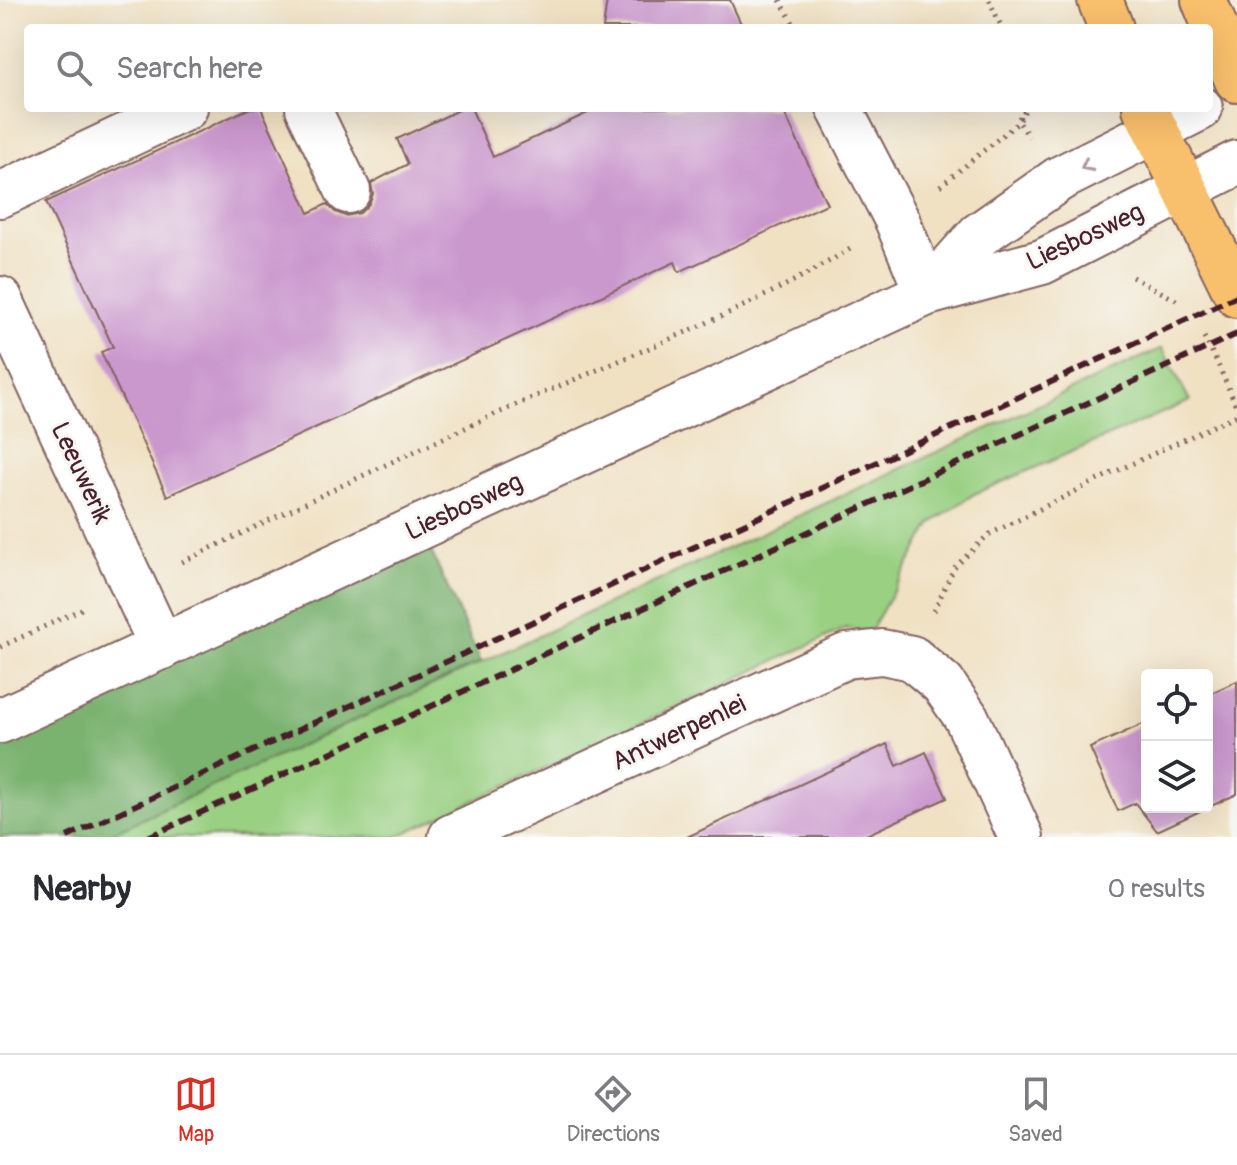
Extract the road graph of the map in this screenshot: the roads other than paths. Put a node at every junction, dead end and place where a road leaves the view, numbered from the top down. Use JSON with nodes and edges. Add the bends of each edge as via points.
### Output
{"nodes":[{"id":1,"x":1100,"y":0,"type":"edge"},
{"id":2,"x":1204,"y":0,"type":"edge"},
{"id":3,"x":1109,"y":24,"type":"edge"},
{"id":4,"x":1237,"y":80,"type":"edge"},
{"id":5,"x":1237,"y":89,"type":"edge"},
{"id":6,"x":1213,"y":102,"type":"edge"},
{"id":7,"x":176,"y":112,"type":"edge"},
{"id":8,"x":310,"y":112,"type":"edge"},
{"id":9,"x":841,"y":112,"type":"edge"},
{"id":10,"x":1182,"y":112,"type":"edge"},
{"id":11,"x":1150,"y":119,"type":"edge"},
{"id":12,"x":1237,"y":163,"type":"edge"},
{"id":13,"x":1187,"y":189,"type":"junction"},
{"id":14,"x":348,"y":191,"type":"dead end"},
{"id":15,"x":0,"y":195,"type":"edge"},
{"id":16,"x":927,"y":293,"type":"junction"},
{"id":17,"x":1237,"y":295,"type":"edge"},
{"id":18,"x":0,"y":299,"type":"edge"},
{"id":19,"x":162,"y":647,"type":"junction"},
{"id":20,"x":0,"y":721,"type":"edge"},
{"id":21,"x":451,"y":837,"type":"edge"},
{"id":22,"x":1021,"y":837,"type":"edge"}],
"edges":[{"from":1,"to":3,"type":"main road"},
{"from":2,"to":4,"type":"main road"},
{"from":5,"to":6,"type":"street"},
{"from":7,"to":15,"type":"street"},
{"from":8,"to":14,"type":"street"},
{"from":9,"to":16,"type":"street","via":[[897,220]]},
{"from":10,"to":11,"type":"street","name":"Liesbosweg"},
{"from":11,"to":13,"type":"main road"},
{"from":11,"to":16,"type":"street","name":"Liesbosweg","one_way":true,"via":[[979,235]]},
{"from":12,"to":13,"type":"street","name":"Liesbosweg"},
{"from":13,"to":16,"type":"street","name":"Liesbosweg","via":[[1042,262]]},
{"from":13,"to":17,"type":"main road"},
{"from":16,"to":19,"type":"street","name":"Liesbosweg"},
{"from":18,"to":19,"type":"street","name":"Leeuwerik"},
{"from":19,"to":20,"type":"street","name":"Liesbosweg"},
{"from":21,"to":22,"type":"street","name":"Antwerpenlei","via":[[846,656],[882,652],[912,658],[943,684],[966,717]]}]}
